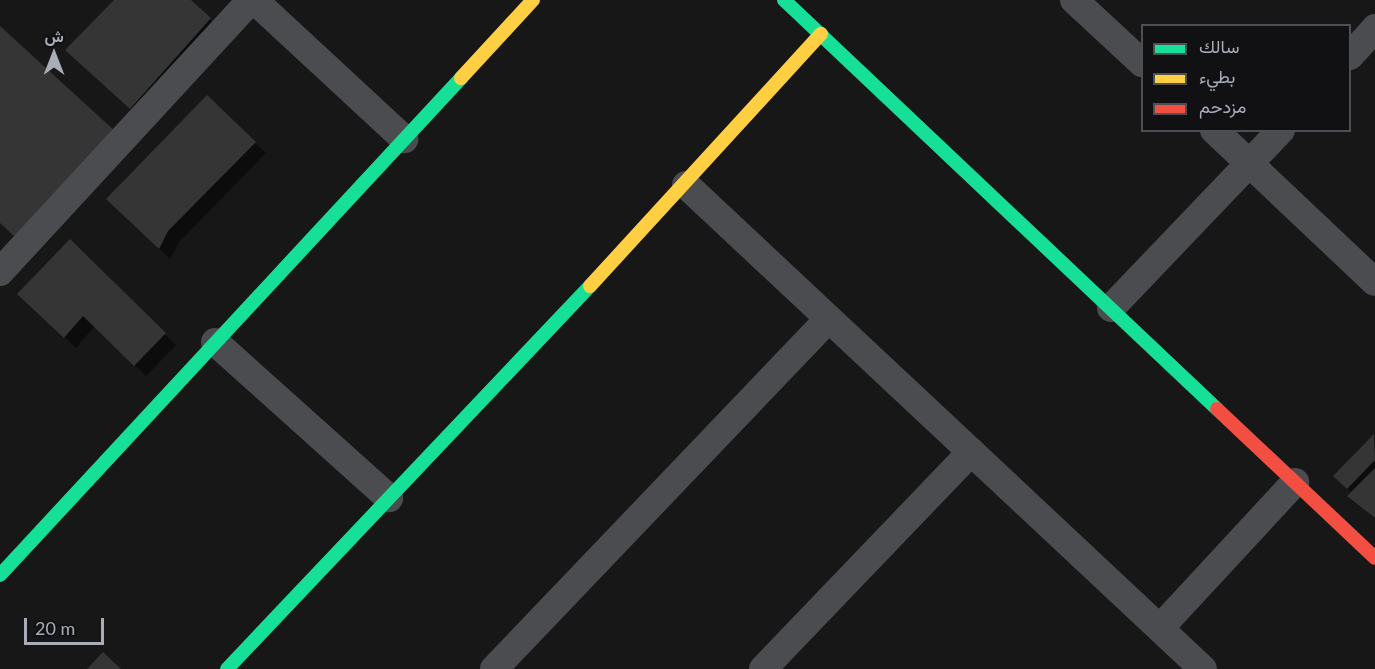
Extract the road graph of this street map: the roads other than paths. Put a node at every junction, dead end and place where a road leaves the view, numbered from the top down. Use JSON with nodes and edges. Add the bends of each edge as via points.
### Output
{"nodes":[{"id":1,"x":252,"y":0,"type":"edge"},
{"id":2,"x":533,"y":0,"type":"edge"},
{"id":3,"x":784,"y":0,"type":"edge"},
{"id":4,"x":1074,"y":0,"type":"edge"},
{"id":5,"x":1375,"y":28,"type":"edge"},
{"id":6,"x":821,"y":34,"type":"junction"},
{"id":7,"x":1351,"y":55,"type":"edge"},
{"id":8,"x":1141,"y":61,"type":"edge"},
{"id":9,"x":1216,"y":132,"type":"edge"},
{"id":10,"x":1279,"y":132,"type":"edge"},
{"id":11,"x":404,"y":139,"type":"junction"},
{"id":12,"x":1250,"y":164,"type":"junction"},
{"id":13,"x":686,"y":186,"type":"junction"},
{"id":14,"x":0,"y":272,"type":"edge"},
{"id":15,"x":1375,"y":282,"type":"edge"},
{"id":16,"x":1111,"y":308,"type":"junction"},
{"id":17,"x":828,"y":318,"type":"junction"},
{"id":18,"x":215,"y":342,"type":"junction"},
{"id":19,"x":971,"y":452,"type":"junction"},
{"id":20,"x":1295,"y":482,"type":"junction"},
{"id":21,"x":389,"y":498,"type":"junction"},
{"id":22,"x":1375,"y":558,"type":"edge"},
{"id":23,"x":0,"y":575,"type":"edge"},
{"id":24,"x":1160,"y":628,"type":"junction"},
{"id":25,"x":227,"y":669,"type":"edge"},
{"id":26,"x":494,"y":669,"type":"edge"},
{"id":27,"x":763,"y":669,"type":"edge"},
{"id":28,"x":1203,"y":669,"type":"edge"}],
"edges":[{"from":1,"to":11,"type":"street"},
{"from":1,"to":14,"type":"street"},
{"from":2,"to":11,"type":"street"},
{"from":3,"to":6,"type":"street"},
{"from":4,"to":8,"type":"street"},
{"from":5,"to":7,"type":"street"},
{"from":6,"to":13,"type":"street"},
{"from":6,"to":16,"type":"street"},
{"from":9,"to":12,"type":"street"},
{"from":10,"to":12,"type":"street"},
{"from":11,"to":18,"type":"street"},
{"from":12,"to":15,"type":"street"},
{"from":12,"to":16,"type":"street"},
{"from":13,"to":17,"type":"street"},
{"from":13,"to":21,"type":"street"},
{"from":16,"to":20,"type":"street"},
{"from":17,"to":19,"type":"street"},
{"from":17,"to":26,"type":"street"},
{"from":18,"to":21,"type":"street"},
{"from":18,"to":23,"type":"street"},
{"from":19,"to":24,"type":"street"},
{"from":19,"to":27,"type":"street"},
{"from":20,"to":22,"type":"street"},
{"from":20,"to":24,"type":"street"},
{"from":21,"to":25,"type":"street"},
{"from":24,"to":28,"type":"street"}]}
